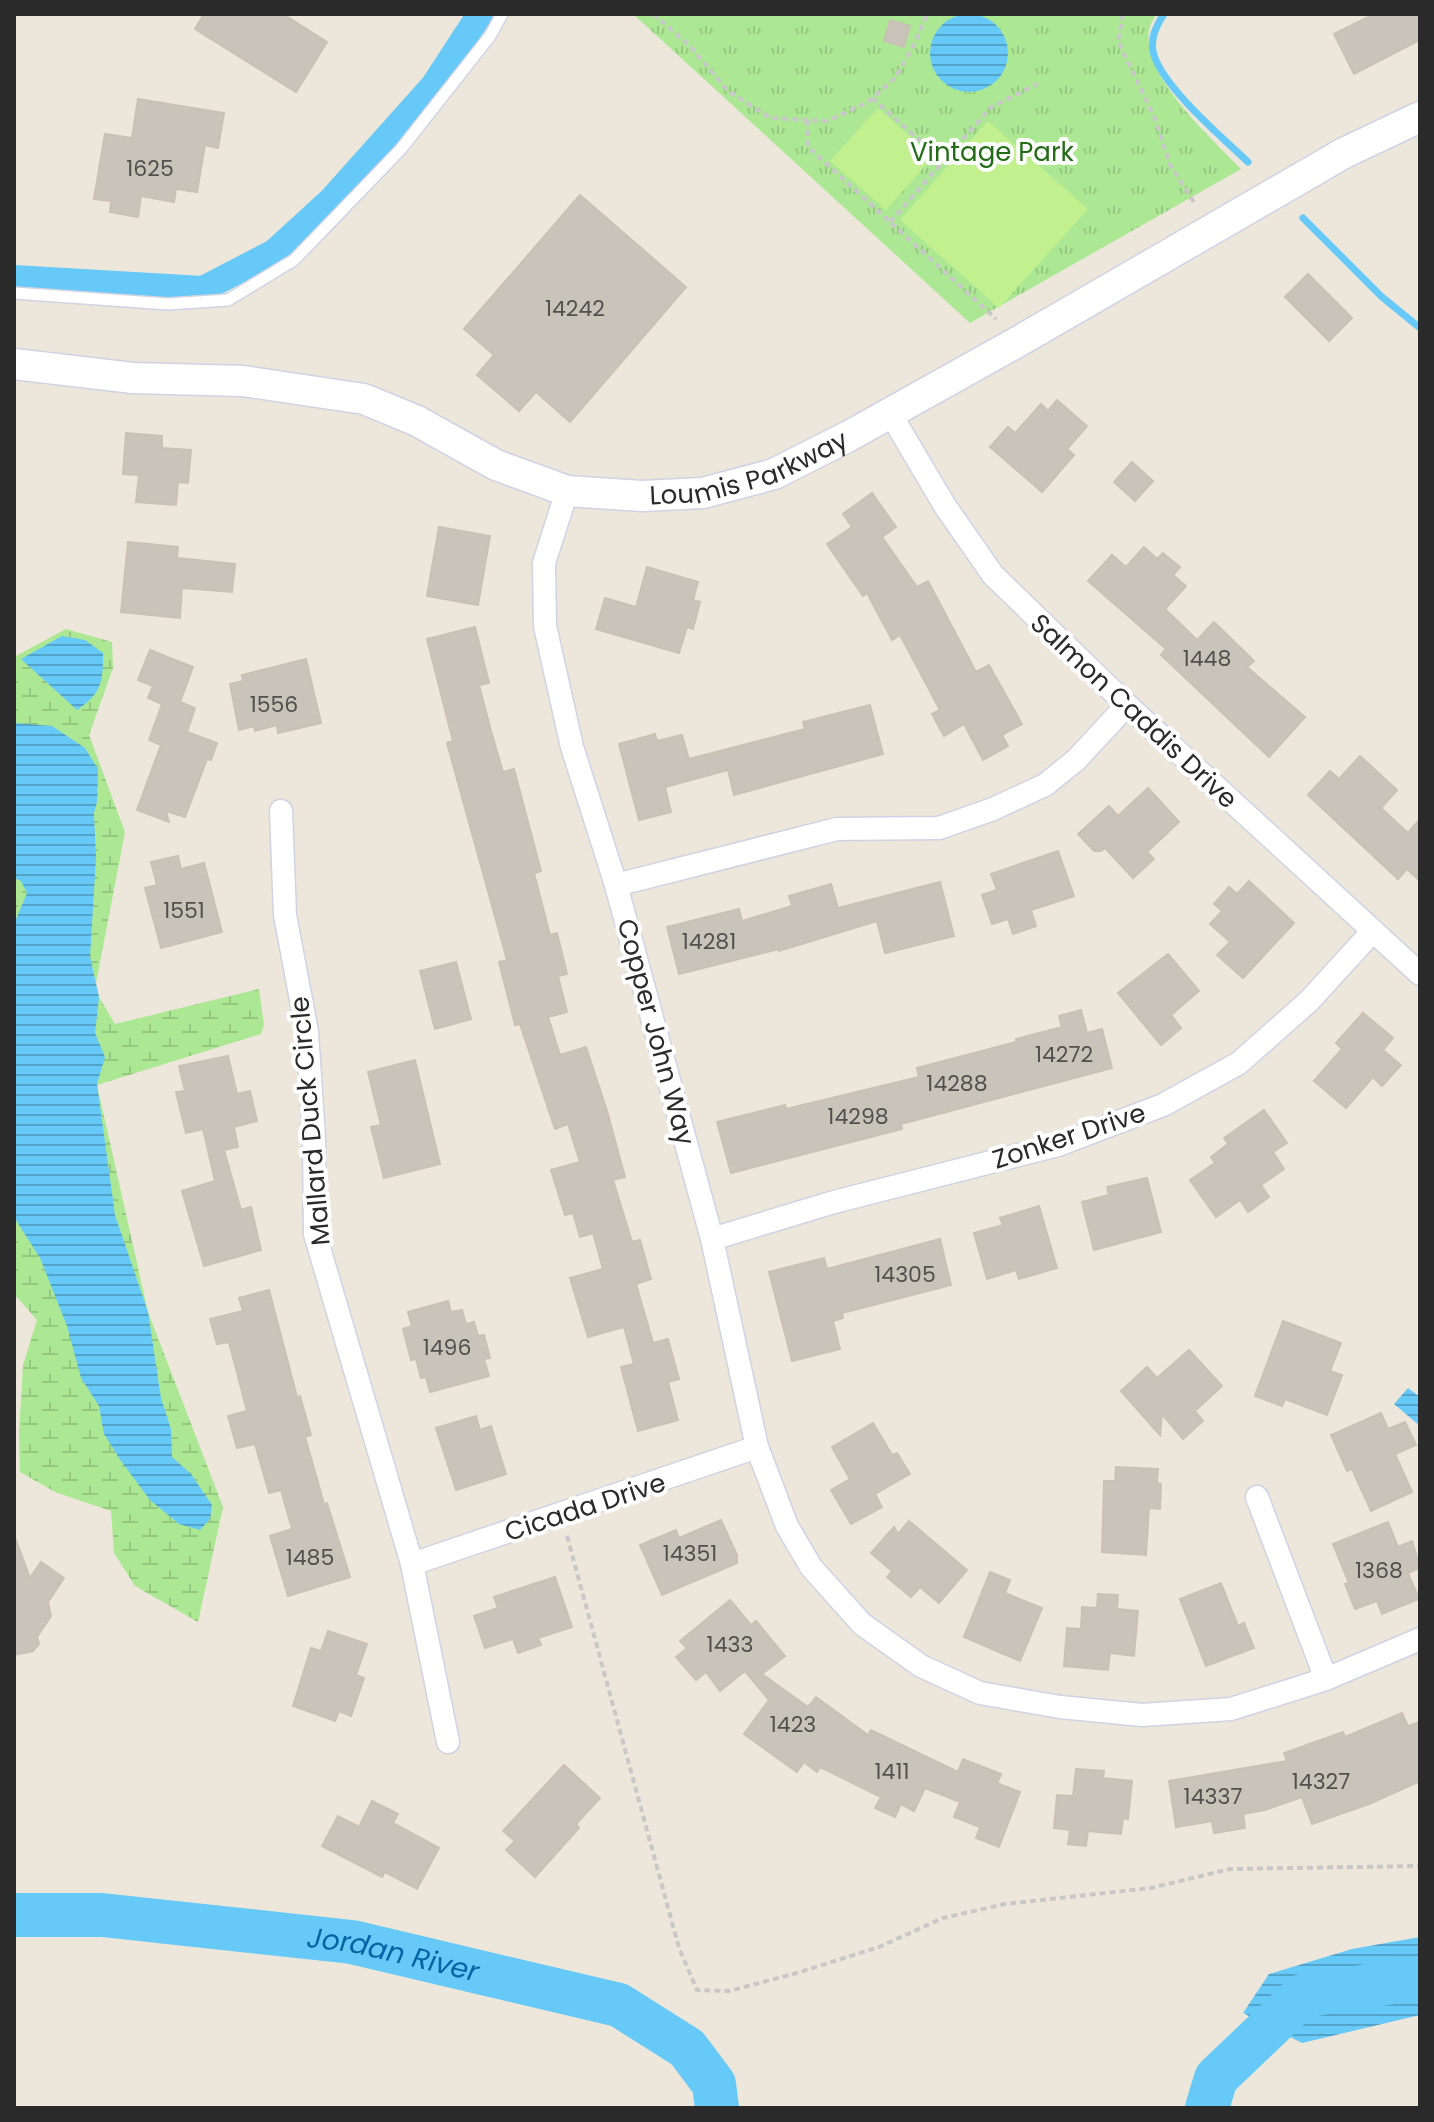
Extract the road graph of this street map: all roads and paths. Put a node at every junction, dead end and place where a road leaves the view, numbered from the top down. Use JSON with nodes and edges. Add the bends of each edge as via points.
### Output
{"nodes":[{"id":1,"x":502,"y":14,"type":"edge"},
{"id":2,"x":653,"y":14,"type":"edge"},
{"id":3,"x":927,"y":14,"type":"edge"},
{"id":4,"x":1123,"y":14,"type":"edge"},
{"id":5,"x":1037,"y":84,"type":"dead end"},
{"id":6,"x":872,"y":98,"type":"junction"},
{"id":7,"x":1420,"y":117,"type":"edge"},
{"id":8,"x":808,"y":120,"type":"junction"},
{"id":9,"x":1057,"y":141,"type":"dead end"},
{"id":10,"x":943,"y":161,"type":"junction"},
{"id":11,"x":1038,"y":164,"type":"dead end"},
{"id":12,"x":1195,"y":204,"type":"dead end"},
{"id":13,"x":890,"y":222,"type":"junction"},
{"id":14,"x":14,"y":293,"type":"edge"},
{"id":15,"x":996,"y":319,"type":"dead end"},
{"id":16,"x":14,"y":364,"type":"edge"},
{"id":17,"x":890,"y":413,"type":"junction"},
{"id":18,"x":567,"y":491,"type":"junction"},
{"id":19,"x":1127,"y":705,"type":"junction"},
{"id":20,"x":281,"y":811,"type":"dead end"},
{"id":21,"x":616,"y":885,"type":"junction"},
{"id":22,"x":1372,"y":932,"type":"junction"},
{"id":23,"x":1420,"y":974,"type":"edge"},
{"id":24,"x":712,"y":1239,"type":"junction"},
{"id":25,"x":757,"y":1447,"type":"junction"},
{"id":26,"x":1257,"y":1497,"type":"dead end"},
{"id":27,"x":565,"y":1531,"type":"dead end"},
{"id":28,"x":412,"y":1564,"type":"junction"},
{"id":29,"x":1420,"y":1639,"type":"edge"},
{"id":30,"x":1326,"y":1679,"type":"junction"},
{"id":31,"x":448,"y":1742,"type":"dead end"},
{"id":32,"x":1420,"y":1866,"type":"edge"}],
"edges":[{"from":1,"to":14,"type":"lane","via":[[401,149],[294,260],[228,300],[168,304]]},
{"from":2,"to":8,"type":"path","via":[[690,46],[727,90],[770,118]]},
{"from":3,"to":6,"type":"path","via":[[895,78]]},
{"from":4,"to":12,"type":"path","via":[[1118,41],[1170,165]]},
{"from":5,"to":10,"type":"path","via":[[990,108]]},
{"from":6,"to":8,"type":"path","via":[[827,121]]},
{"from":6,"to":10,"type":"path"},
{"from":7,"to":17,"type":"street","name":"Loumis Parkway","via":[[1344,153]]},
{"from":8,"to":13,"type":"path","via":[[808,147]]},
{"from":9,"to":11,"type":"path"},
{"from":10,"to":13,"type":"path"},
{"from":13,"to":15,"type":"path"},
{"from":16,"to":18,"type":"street","name":"Loumis Parkway","via":[[133,378],[243,381],[364,399],[417,421],[496,465]]},
{"from":17,"to":18,"type":"street","name":"Loumis Parkway","via":[[774,474],[703,493]]},
{"from":17,"to":19,"type":"street","name":"Salmon Caddis Drive","via":[[993,575]]},
{"from":18,"to":21,"type":"street","name":"Copper John Way","via":[[544,563],[545,626],[572,747]]},
{"from":19,"to":21,"type":"street","via":[[1045,785],[993,809],[939,828],[837,829]]},
{"from":19,"to":22,"type":"street","name":"Salmon Caddis Drive"},
{"from":20,"to":28,"type":"street","name":"Mallard Duck Circle","via":[[285,915],[307,1032],[315,1234]]},
{"from":21,"to":24,"type":"street","name":"Copper John Way"},
{"from":22,"to":23,"type":"street","name":"Salmon Caddis Drive"},
{"from":22,"to":24,"type":"street","name":"Zonker Drive","via":[[1309,1001],[1239,1063],[1163,1105],[1058,1145]]},
{"from":24,"to":25,"type":"street","name":"Copper John Way"},
{"from":25,"to":28,"type":"street","name":"Cicada Drive"},
{"from":25,"to":30,"type":"street","name":"Copper John Way","via":[[787,1526],[811,1567],[862,1624],[921,1666],[980,1693],[1142,1715],[1231,1709]]},
{"from":26,"to":30,"type":"street"},
{"from":27,"to":32,"type":"path","via":[[679,1948],[697,1990],[729,1991],[797,1973],[879,1947],[943,1918],[1005,1904],[1151,1888],[1230,1869]]},
{"from":28,"to":31,"type":"street","name":"Mallard Duck Circle"},
{"from":29,"to":30,"type":"street","name":"Copper John Way"}]}
